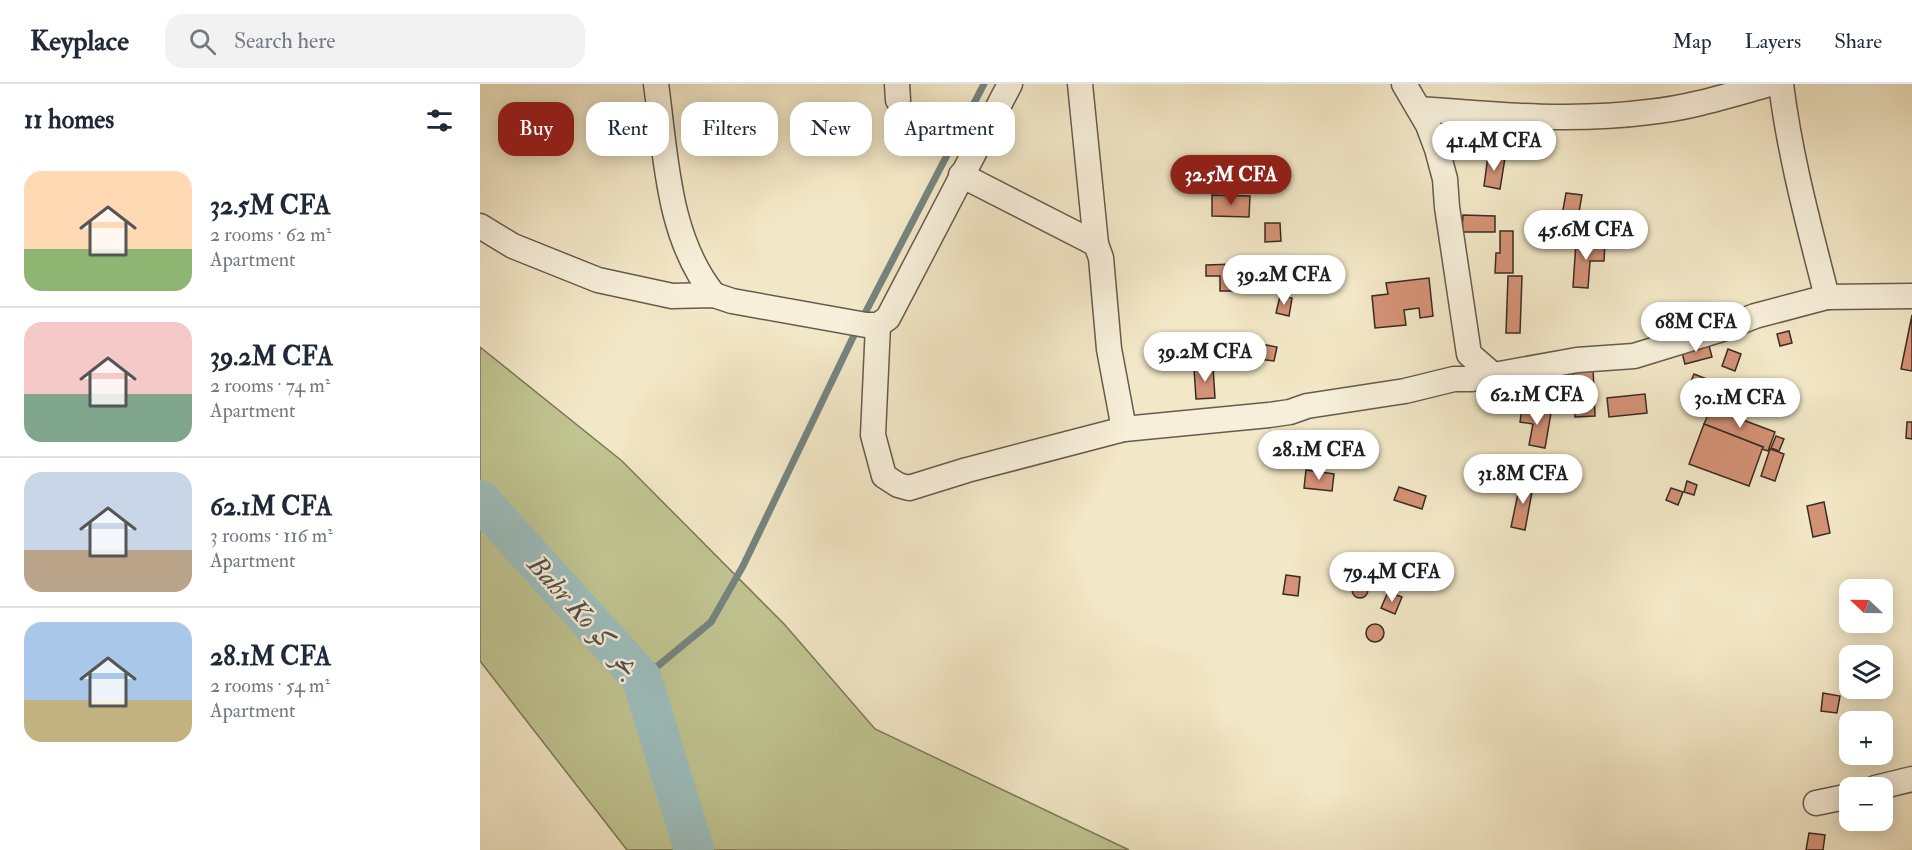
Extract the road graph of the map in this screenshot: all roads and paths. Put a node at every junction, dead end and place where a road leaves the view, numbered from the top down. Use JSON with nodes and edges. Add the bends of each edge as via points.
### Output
{"nodes":[{"id":1,"x":656,"y":84,"type":"edge"},
{"id":2,"x":1010,"y":84,"type":"edge"},
{"id":3,"x":1080,"y":84,"type":"edge"},
{"id":4,"x":1770,"y":84,"type":"edge"},
{"id":5,"x":1781,"y":84,"type":"edge"},
{"id":6,"x":1406,"y":85,"type":"edge"},
{"id":7,"x":1420,"y":110,"type":"junction"},
{"id":8,"x":961,"y":176,"type":"junction"},
{"id":9,"x":480,"y":226,"type":"edge"},
{"id":10,"x":1096,"y":244,"type":"junction"},
{"id":11,"x":714,"y":295,"type":"junction"},
{"id":12,"x":1912,"y":296,"type":"edge"},
{"id":13,"x":1827,"y":297,"type":"junction"},
{"id":14,"x":866,"y":324,"type":"junction"},
{"id":15,"x":1469,"y":354,"type":"junction"},
{"id":16,"x":1492,"y":375,"type":"junction"},
{"id":17,"x":1454,"y":379,"type":"junction"},
{"id":18,"x":1124,"y":429,"type":"junction"},
{"id":19,"x":1912,"y":779,"type":"edge"},
{"id":20,"x":1893,"y":784,"type":"edge"},
{"id":21,"x":1839,"y":798,"type":"edge"},
{"id":22,"x":1816,"y":803,"type":"dead end"}],
"edges":[{"from":1,"to":11,"type":"street","via":[[674,214],[693,264]]},
{"from":2,"to":8,"type":"street"},
{"from":3,"to":10,"type":"street"},
{"from":4,"to":7,"type":"street","via":[[1650,112],[1577,118]]},
{"from":5,"to":13,"type":"street","via":[[1800,194]]},
{"from":6,"to":7,"type":"street"},
{"from":7,"to":15,"type":"street","via":[[1445,179]]},
{"from":8,"to":10,"type":"street"},
{"from":8,"to":14,"type":"street","via":[[888,318]]},
{"from":9,"to":11,"type":"street","via":[[513,246],[598,280],[672,296]]},
{"from":10,"to":18,"type":"street"},
{"from":11,"to":14,"type":"street"},
{"from":12,"to":13,"type":"street"},
{"from":13,"to":16,"type":"street","via":[[1634,356],[1577,360]]},
{"from":14,"to":18,"type":"street","via":[[873,435],[884,476],[898,485],[909,488]]},
{"from":15,"to":16,"type":"street"},
{"from":15,"to":17,"type":"street"},
{"from":16,"to":17,"type":"street"},
{"from":17,"to":18,"type":"street","via":[[1269,416]]},
{"from":19,"to":20,"type":"street"},
{"from":21,"to":22,"type":"street"}]}
